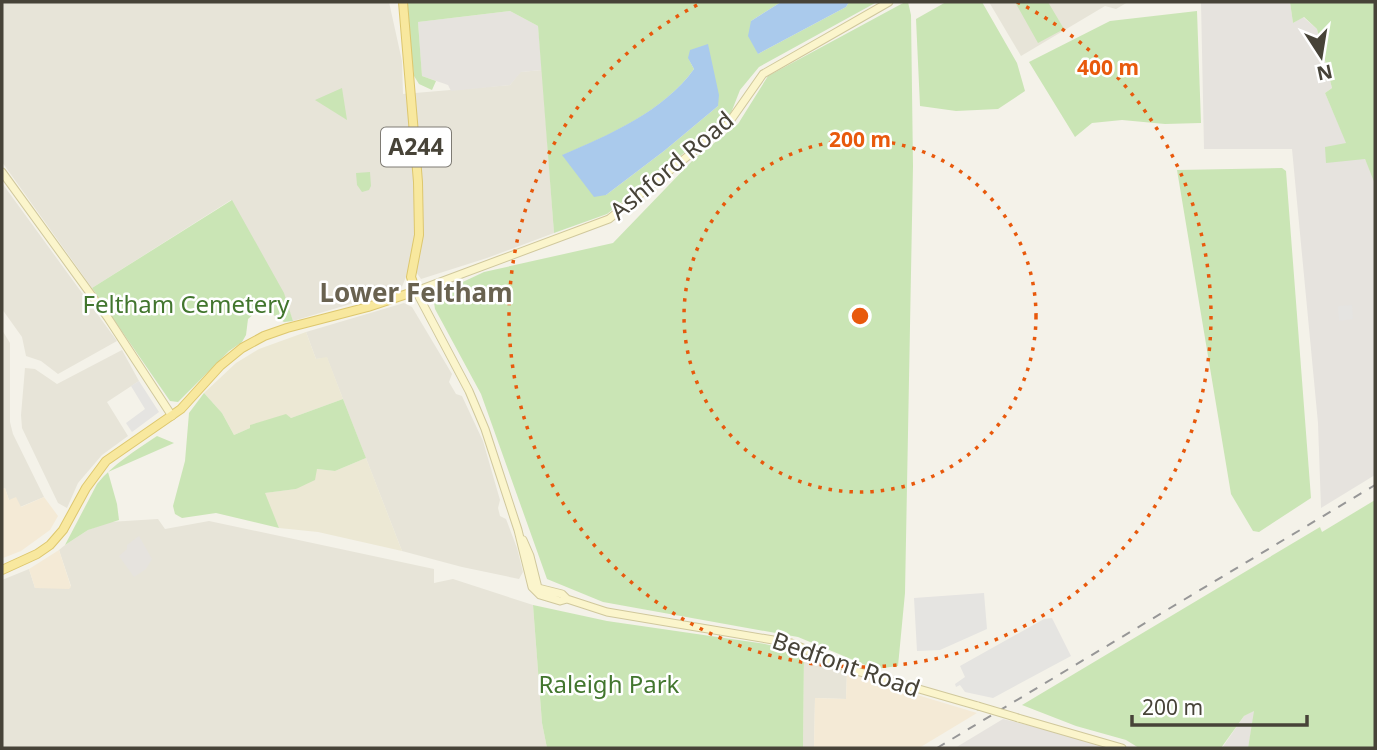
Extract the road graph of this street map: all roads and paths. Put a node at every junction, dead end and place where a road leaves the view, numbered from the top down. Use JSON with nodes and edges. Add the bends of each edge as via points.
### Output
{"nodes":[{"id":1,"x":403,"y":2,"type":"edge"},
{"id":2,"x":889,"y":2,"type":"edge"},
{"id":3,"x":2,"y":172,"type":"edge"},
{"id":4,"x":416,"y":291,"type":"junction"},
{"id":5,"x":172,"y":416,"type":"junction"},
{"id":6,"x":2,"y":570,"type":"edge"},
{"id":7,"x":1122,"y":748,"type":"edge"}],
"edges":[{"from":1,"to":4,"type":"main road","number":"A244","via":[[418,182],[419,235],[411,277]]},
{"from":2,"to":4,"type":"street","name":"Ashford Road","via":[[762,74],[729,124],[609,219]]},
{"from":3,"to":5,"type":"street","via":[[108,318]]},
{"from":4,"to":5,"type":"main road","name":"Ashford Road","via":[[253,342],[232,355]]},
{"from":4,"to":7,"type":"street","name":"Bedfont Road","bridge":true,"via":[[485,429],[539,591],[562,594],[607,612],[791,643],[853,670]]},
{"from":5,"to":6,"type":"main road","name":"Ashford Road","via":[[106,461],[50,545]]}]}
